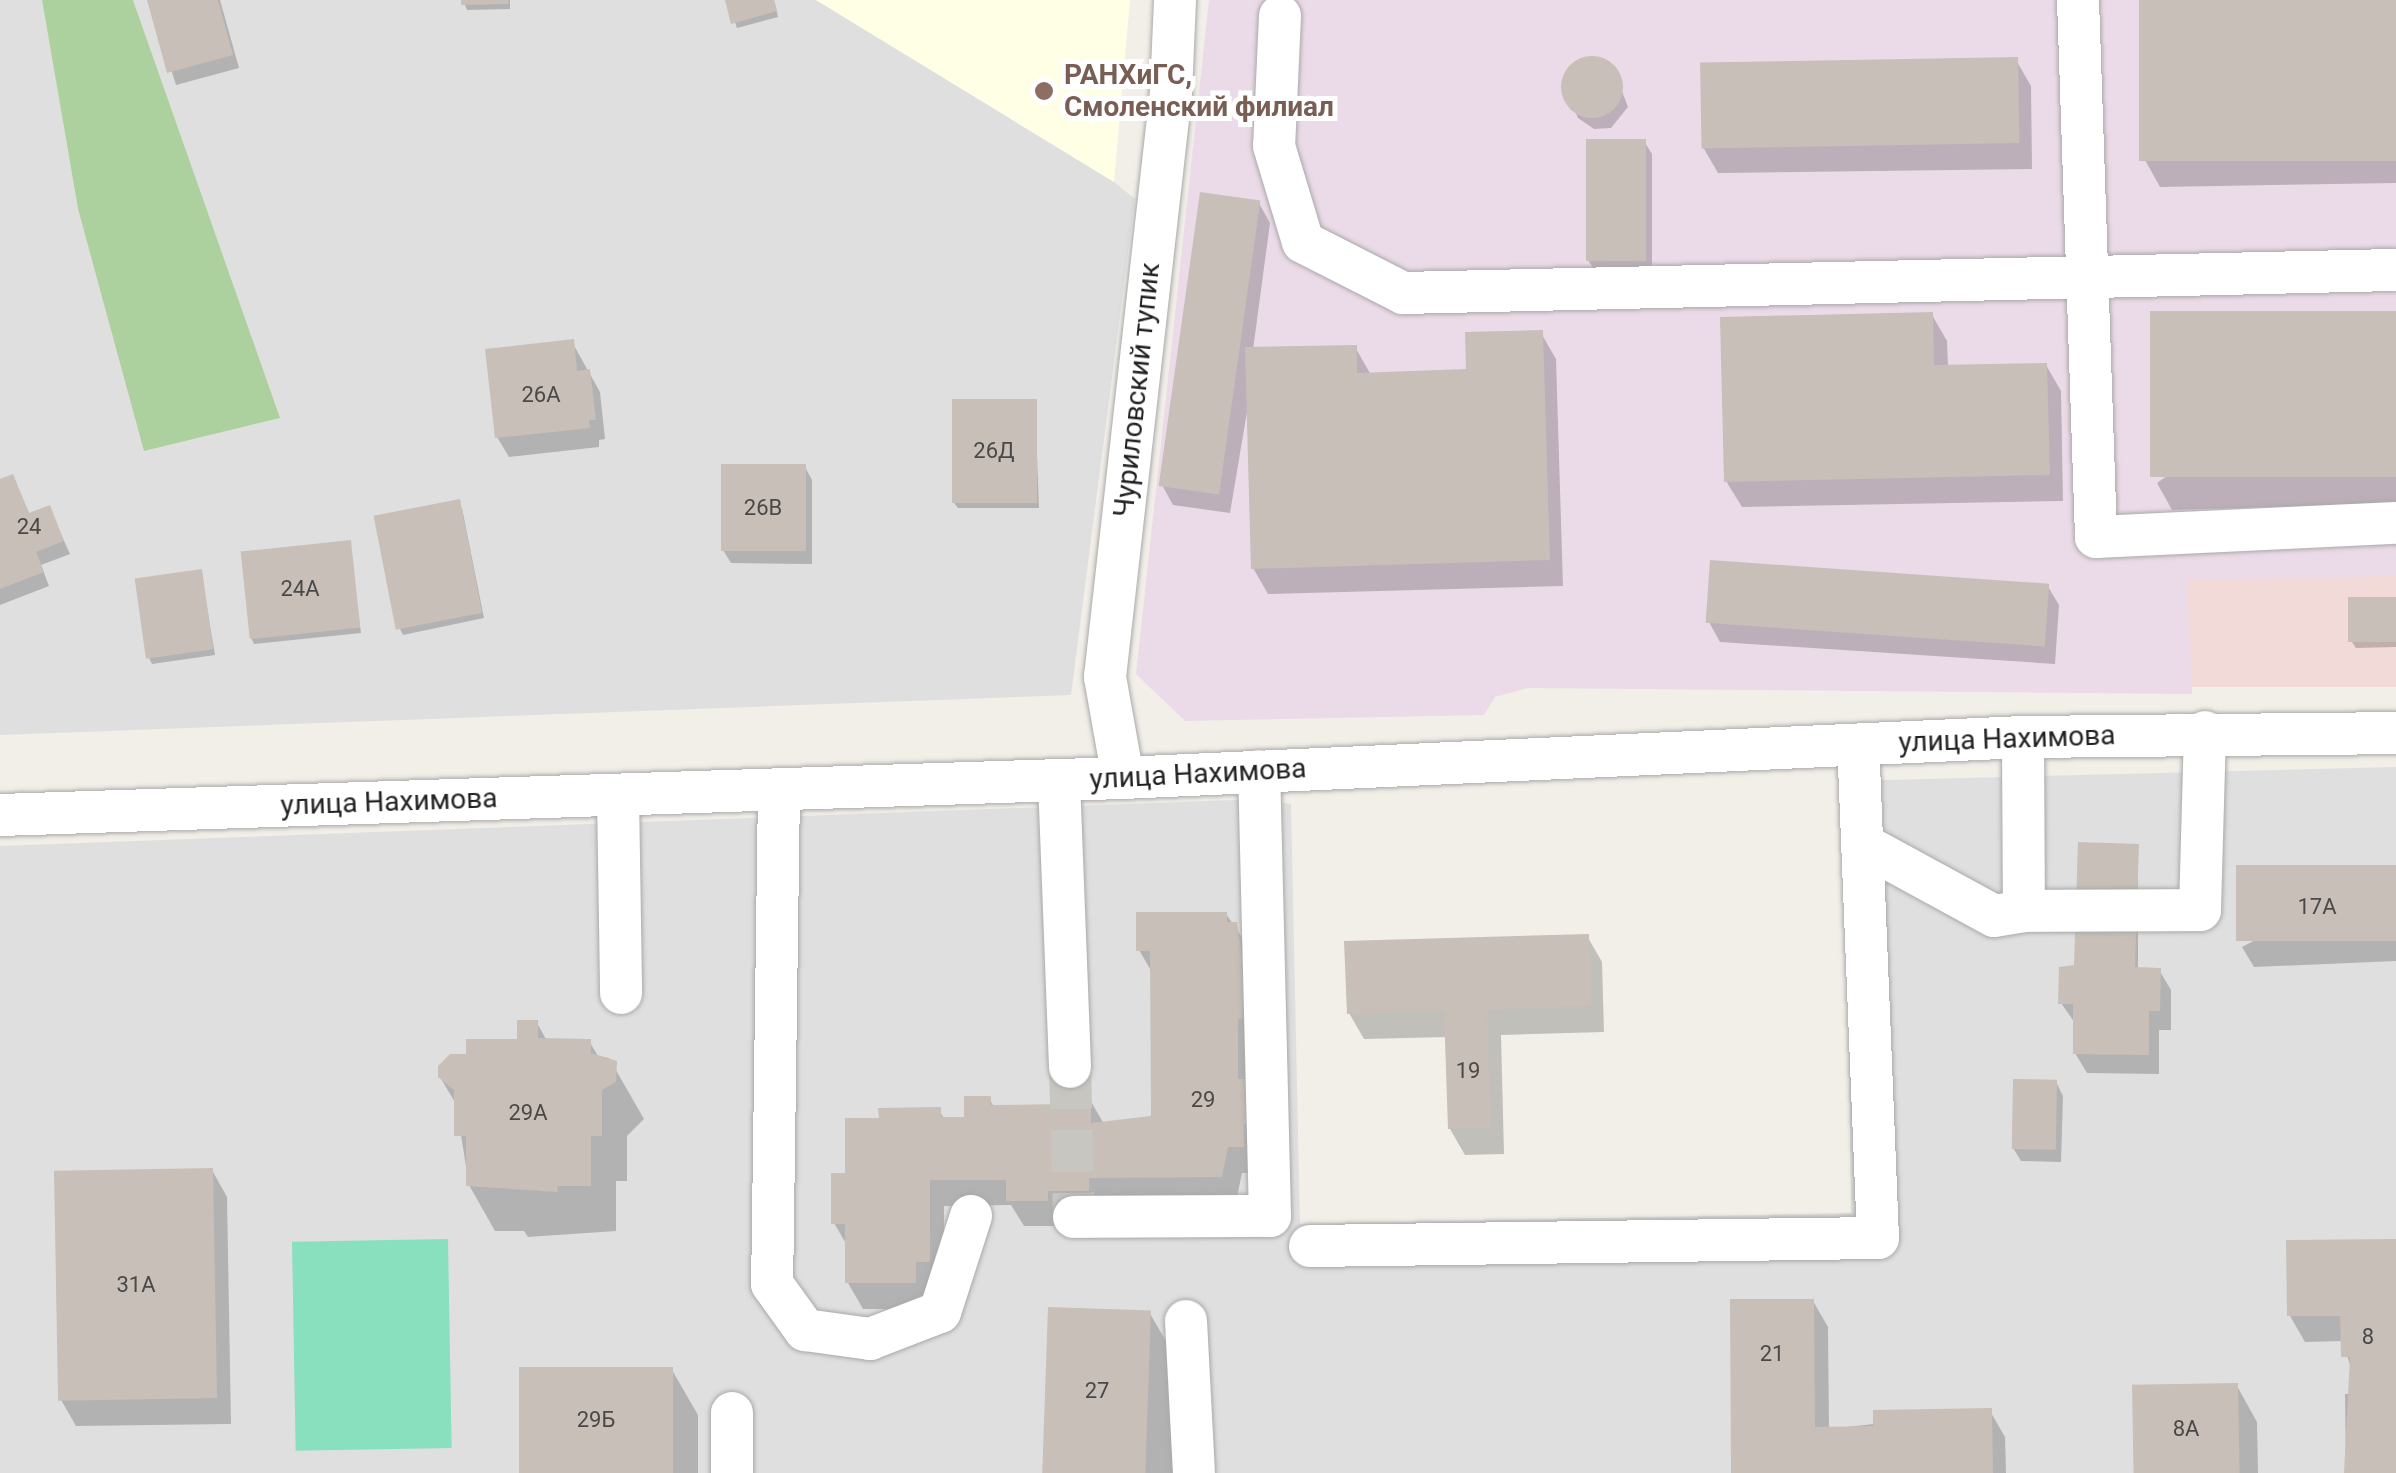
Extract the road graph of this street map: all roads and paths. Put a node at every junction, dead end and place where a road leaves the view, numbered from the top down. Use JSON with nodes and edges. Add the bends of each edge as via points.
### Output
{"nodes":[{"id":1,"x":1175,"y":0,"type":"edge"},
{"id":2,"x":2078,"y":0,"type":"edge"},
{"id":3,"x":1280,"y":16,"type":"dead end"},
{"id":4,"x":2396,"y":270,"type":"edge"},
{"id":5,"x":2086,"y":278,"type":"junction"},
{"id":6,"x":2396,"y":523,"type":"edge"},
{"id":7,"x":2206,"y":732,"type":"junction"},
{"id":8,"x":2396,"y":733,"type":"edge"},
{"id":9,"x":2023,"y":737,"type":"junction"},
{"id":10,"x":1858,"y":745,"type":"junction"},
{"id":11,"x":1259,"y":772,"type":"junction"},
{"id":12,"x":1123,"y":778,"type":"junction"},
{"id":13,"x":1060,"y":780,"type":"junction"},
{"id":14,"x":779,"y":790,"type":"junction"},
{"id":15,"x":618,"y":795,"type":"junction"},
{"id":16,"x":0,"y":816,"type":"edge"},
{"id":17,"x":1862,"y":844,"type":"junction"},
{"id":18,"x":2024,"y":911,"type":"junction"},
{"id":19,"x":620,"y":994,"type":"dead end"},
{"id":20,"x":1070,"y":1067,"type":"tunnel mouth"},
{"id":21,"x":971,"y":1216,"type":"dead end"},
{"id":22,"x":1074,"y":1217,"type":"dead end"},
{"id":23,"x":1310,"y":1246,"type":"dead end"},
{"id":24,"x":1186,"y":1320,"type":"dead end"},
{"id":25,"x":732,"y":1412,"type":"dead end"},
{"id":26,"x":732,"y":1473,"type":"edge"},
{"id":27,"x":1194,"y":1473,"type":"edge"}],
"edges":[{"from":1,"to":12,"type":"street","name":"Чуриловский тупик","via":[[1171,92],[1105,676]]},
{"from":2,"to":5,"type":"street"},
{"from":3,"to":5,"type":"street","via":[[1274,146],[1303,242],[1404,293]]},
{"from":4,"to":5,"type":"street"},
{"from":5,"to":6,"type":"street","via":[[2096,537]]},
{"from":7,"to":8,"type":"street","name":"улица Нахимова"},
{"from":7,"to":9,"type":"street","name":"улица Нахимова"},
{"from":7,"to":18,"type":"street","via":[[2200,910]]},
{"from":9,"to":10,"type":"street","name":"улица Нахимова"},
{"from":9,"to":18,"type":"street"},
{"from":10,"to":11,"type":"street","name":"улица Нахимова"},
{"from":10,"to":17,"type":"street"},
{"from":11,"to":12,"type":"street","name":"улица Нахимова"},
{"from":11,"to":22,"type":"street","via":[[1270,1216]]},
{"from":12,"to":13,"type":"street","name":"улица Нахимова"},
{"from":13,"to":14,"type":"street","name":"улица Нахимова"},
{"from":13,"to":20,"type":"street"},
{"from":14,"to":15,"type":"street","name":"улица Нахимова"},
{"from":14,"to":21,"type":"street","via":[[772,1284],[805,1330],[870,1339],[940,1312]]},
{"from":15,"to":16,"type":"street","name":"улица Нахимова"},
{"from":15,"to":19,"type":"street"},
{"from":17,"to":18,"type":"street","via":[[1994,916]]},
{"from":17,"to":23,"type":"street","via":[[1878,1238]]},
{"from":24,"to":27,"type":"street"},
{"from":25,"to":26,"type":"street"}]}
